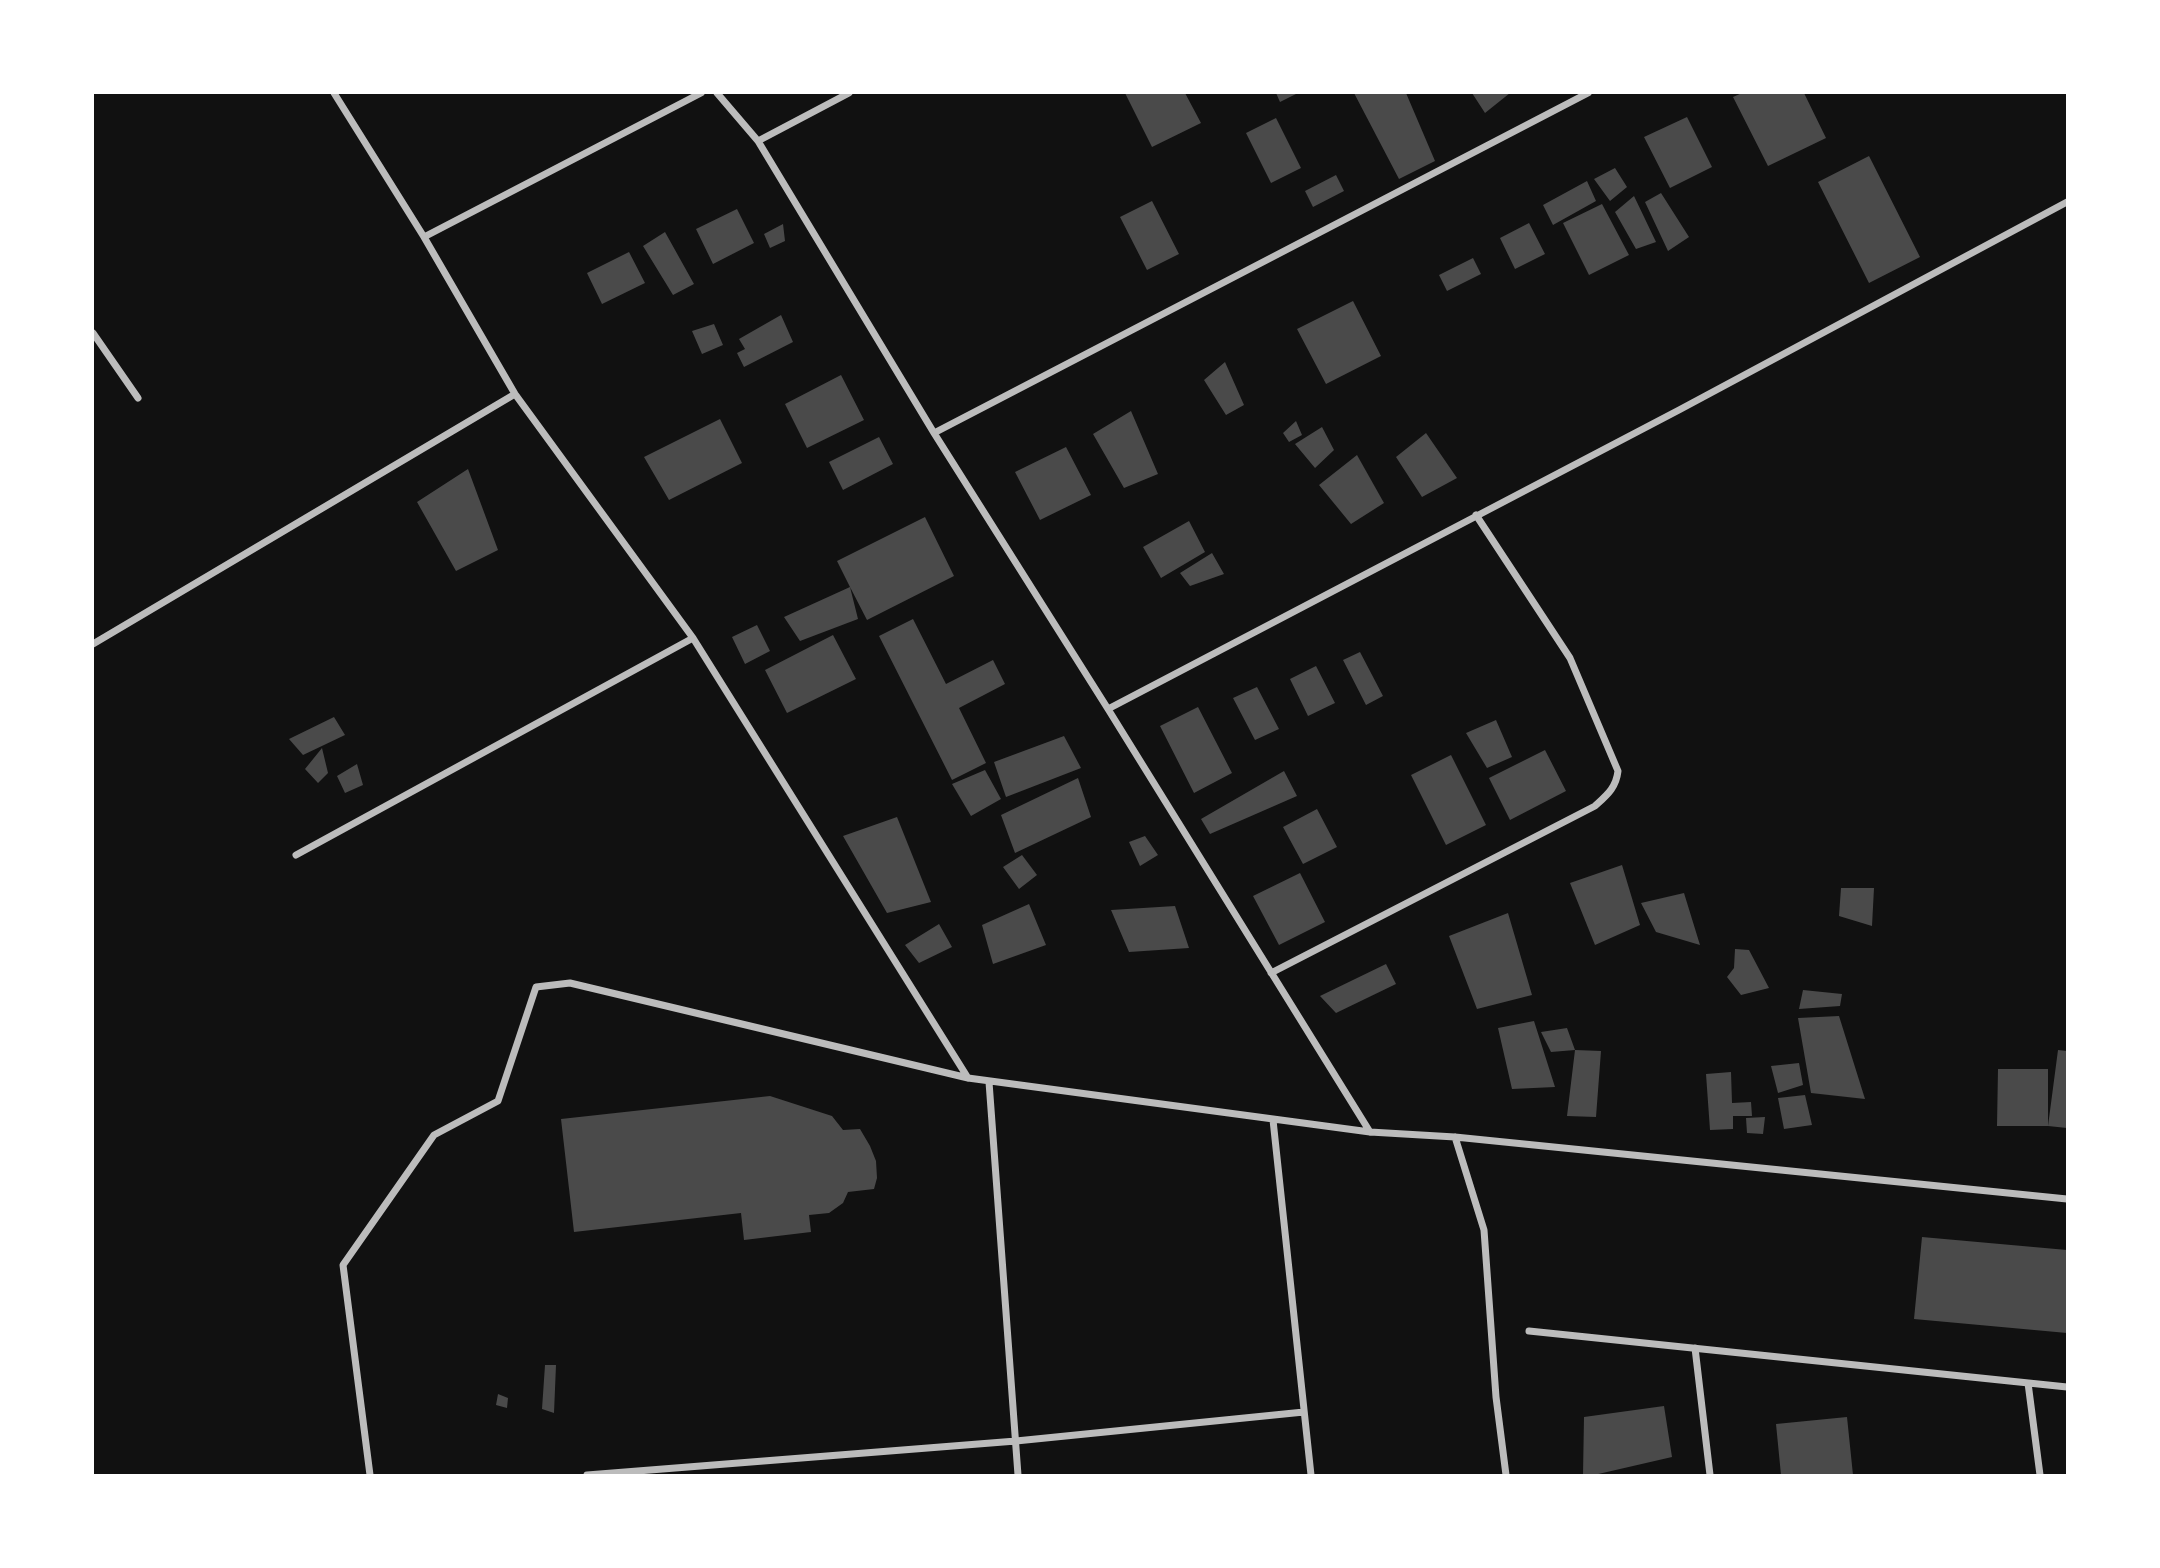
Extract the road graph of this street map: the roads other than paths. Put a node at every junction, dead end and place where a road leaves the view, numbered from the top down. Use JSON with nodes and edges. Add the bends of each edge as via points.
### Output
{"nodes":[{"id":1,"x":334,"y":93,"type":"edge"},
{"id":2,"x":701,"y":93,"type":"edge"},
{"id":3,"x":717,"y":93,"type":"edge"},
{"id":4,"x":849,"y":93,"type":"edge"},
{"id":5,"x":1588,"y":93,"type":"edge"},
{"id":6,"x":758,"y":141,"type":"junction"},
{"id":7,"x":2067,"y":202,"type":"edge"},
{"id":8,"x":424,"y":237,"type":"junction"},
{"id":9,"x":93,"y":333,"type":"edge"},
{"id":10,"x":515,"y":394,"type":"junction"},
{"id":11,"x":138,"y":398,"type":"dead end"},
{"id":12,"x":934,"y":433,"type":"junction"},
{"id":13,"x":1476,"y":515,"type":"junction"},
{"id":14,"x":693,"y":638,"type":"junction"},
{"id":15,"x":93,"y":644,"type":"edge"},
{"id":16,"x":1108,"y":709,"type":"junction"},
{"id":17,"x":296,"y":855,"type":"dead end"},
{"id":18,"x":1271,"y":973,"type":"junction"},
{"id":19,"x":968,"y":1078,"type":"junction"},
{"id":20,"x":989,"y":1082,"type":"junction"},
{"id":21,"x":1273,"y":1120,"type":"junction"},
{"id":22,"x":1370,"y":1132,"type":"junction"},
{"id":23,"x":1455,"y":1137,"type":"junction"},
{"id":24,"x":2067,"y":1199,"type":"edge"},
{"id":25,"x":1529,"y":1331,"type":"dead end"},
{"id":26,"x":1695,"y":1348,"type":"junction"},
{"id":27,"x":2028,"y":1383,"type":"junction"},
{"id":28,"x":2067,"y":1387,"type":"edge"},
{"id":29,"x":1304,"y":1412,"type":"junction"},
{"id":30,"x":1016,"y":1441,"type":"junction"},
{"id":31,"x":675,"y":1472,"type":"edge"},
{"id":32,"x":370,"y":1475,"type":"edge"},
{"id":33,"x":587,"y":1475,"type":"edge"},
{"id":34,"x":1018,"y":1475,"type":"edge"},
{"id":35,"x":1311,"y":1475,"type":"edge"},
{"id":36,"x":1506,"y":1475,"type":"edge"},
{"id":37,"x":1710,"y":1475,"type":"edge"},
{"id":38,"x":2040,"y":1475,"type":"edge"}],
"edges":[{"from":1,"to":8,"type":"street"},
{"from":2,"to":8,"type":"street"},
{"from":3,"to":6,"type":"street"},
{"from":4,"to":6,"type":"street"},
{"from":5,"to":12,"type":"street"},
{"from":6,"to":12,"type":"street"},
{"from":7,"to":13,"type":"street"},
{"from":8,"to":10,"type":"street"},
{"from":9,"to":11,"type":"street"},
{"from":10,"to":14,"type":"street"},
{"from":10,"to":15,"type":"street"},
{"from":12,"to":16,"type":"street"},
{"from":13,"to":16,"type":"street"},
{"from":13,"to":18,"type":"street","via":[[1570,658],[1618,771],[1617,780],[1595,806]]},
{"from":14,"to":17,"type":"street"},
{"from":14,"to":19,"type":"street"},
{"from":16,"to":18,"type":"street"},
{"from":18,"to":22,"type":"street"},
{"from":19,"to":20,"type":"street"},
{"from":19,"to":32,"type":"street","via":[[570,983],[536,987],[498,1101],[434,1136],[343,1265]]},
{"from":20,"to":21,"type":"street"},
{"from":20,"to":30,"type":"street"},
{"from":21,"to":22,"type":"street"},
{"from":21,"to":29,"type":"street"},
{"from":22,"to":23,"type":"street"},
{"from":23,"to":24,"type":"street"},
{"from":23,"to":36,"type":"street","via":[[1484,1230]]},
{"from":25,"to":26,"type":"street"},
{"from":26,"to":27,"type":"street"},
{"from":26,"to":37,"type":"street"},
{"from":27,"to":28,"type":"street"},
{"from":27,"to":38,"type":"street"},
{"from":29,"to":30,"type":"street"},
{"from":29,"to":35,"type":"street"},
{"from":30,"to":31,"type":"street"},
{"from":30,"to":34,"type":"street"},
{"from":31,"to":33,"type":"street"}]}
